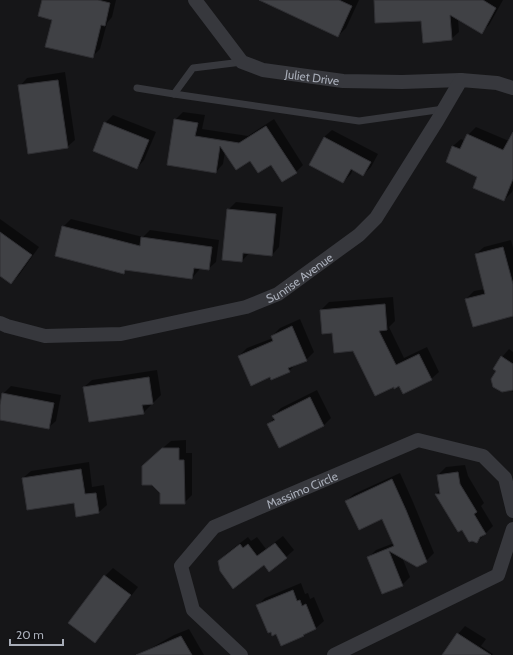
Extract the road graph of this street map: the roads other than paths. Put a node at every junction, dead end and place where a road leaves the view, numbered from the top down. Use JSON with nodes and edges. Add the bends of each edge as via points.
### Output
{"nodes":[{"id":1,"x":195,"y":0,"type":"edge"},
{"id":2,"x":242,"y":62,"type":"junction"},
{"id":3,"x":461,"y":80,"type":"junction"},
{"id":4,"x":137,"y":88,"type":"dead end"},
{"id":5,"x":513,"y":88,"type":"edge"},
{"id":6,"x":174,"y":94,"type":"junction"},
{"id":7,"x":444,"y":109,"type":"junction"},
{"id":8,"x":0,"y":323,"type":"edge"},
{"id":9,"x":513,"y":511,"type":"edge"},
{"id":10,"x":513,"y":530,"type":"edge"},
{"id":11,"x":241,"y":655,"type":"edge"},
{"id":12,"x":334,"y":655,"type":"edge"}],
"edges":[{"from":1,"to":2,"type":"street"},
{"from":2,"to":3,"type":"street","name":"Juliet Drive","via":[[263,70],[343,81]]},
{"from":2,"to":6,"type":"lane","via":[[193,68]]},
{"from":3,"to":5,"type":"street","via":[[497,83]]},
{"from":3,"to":7,"type":"street","name":"Sunrise Avenue"},
{"from":4,"to":6,"type":"lane"},
{"from":6,"to":7,"type":"lane","via":[[359,121]]},
{"from":7,"to":8,"type":"street","name":"Sunrise Avenue","via":[[376,218],[359,235],[278,294],[246,307],[121,334],[45,336]]},
{"from":9,"to":11,"type":"street","name":"Massimo Circle","via":[[504,478],[483,456],[418,440],[214,527],[181,566],[193,610]]},
{"from":10,"to":12,"type":"street","via":[[498,575]]}]}
